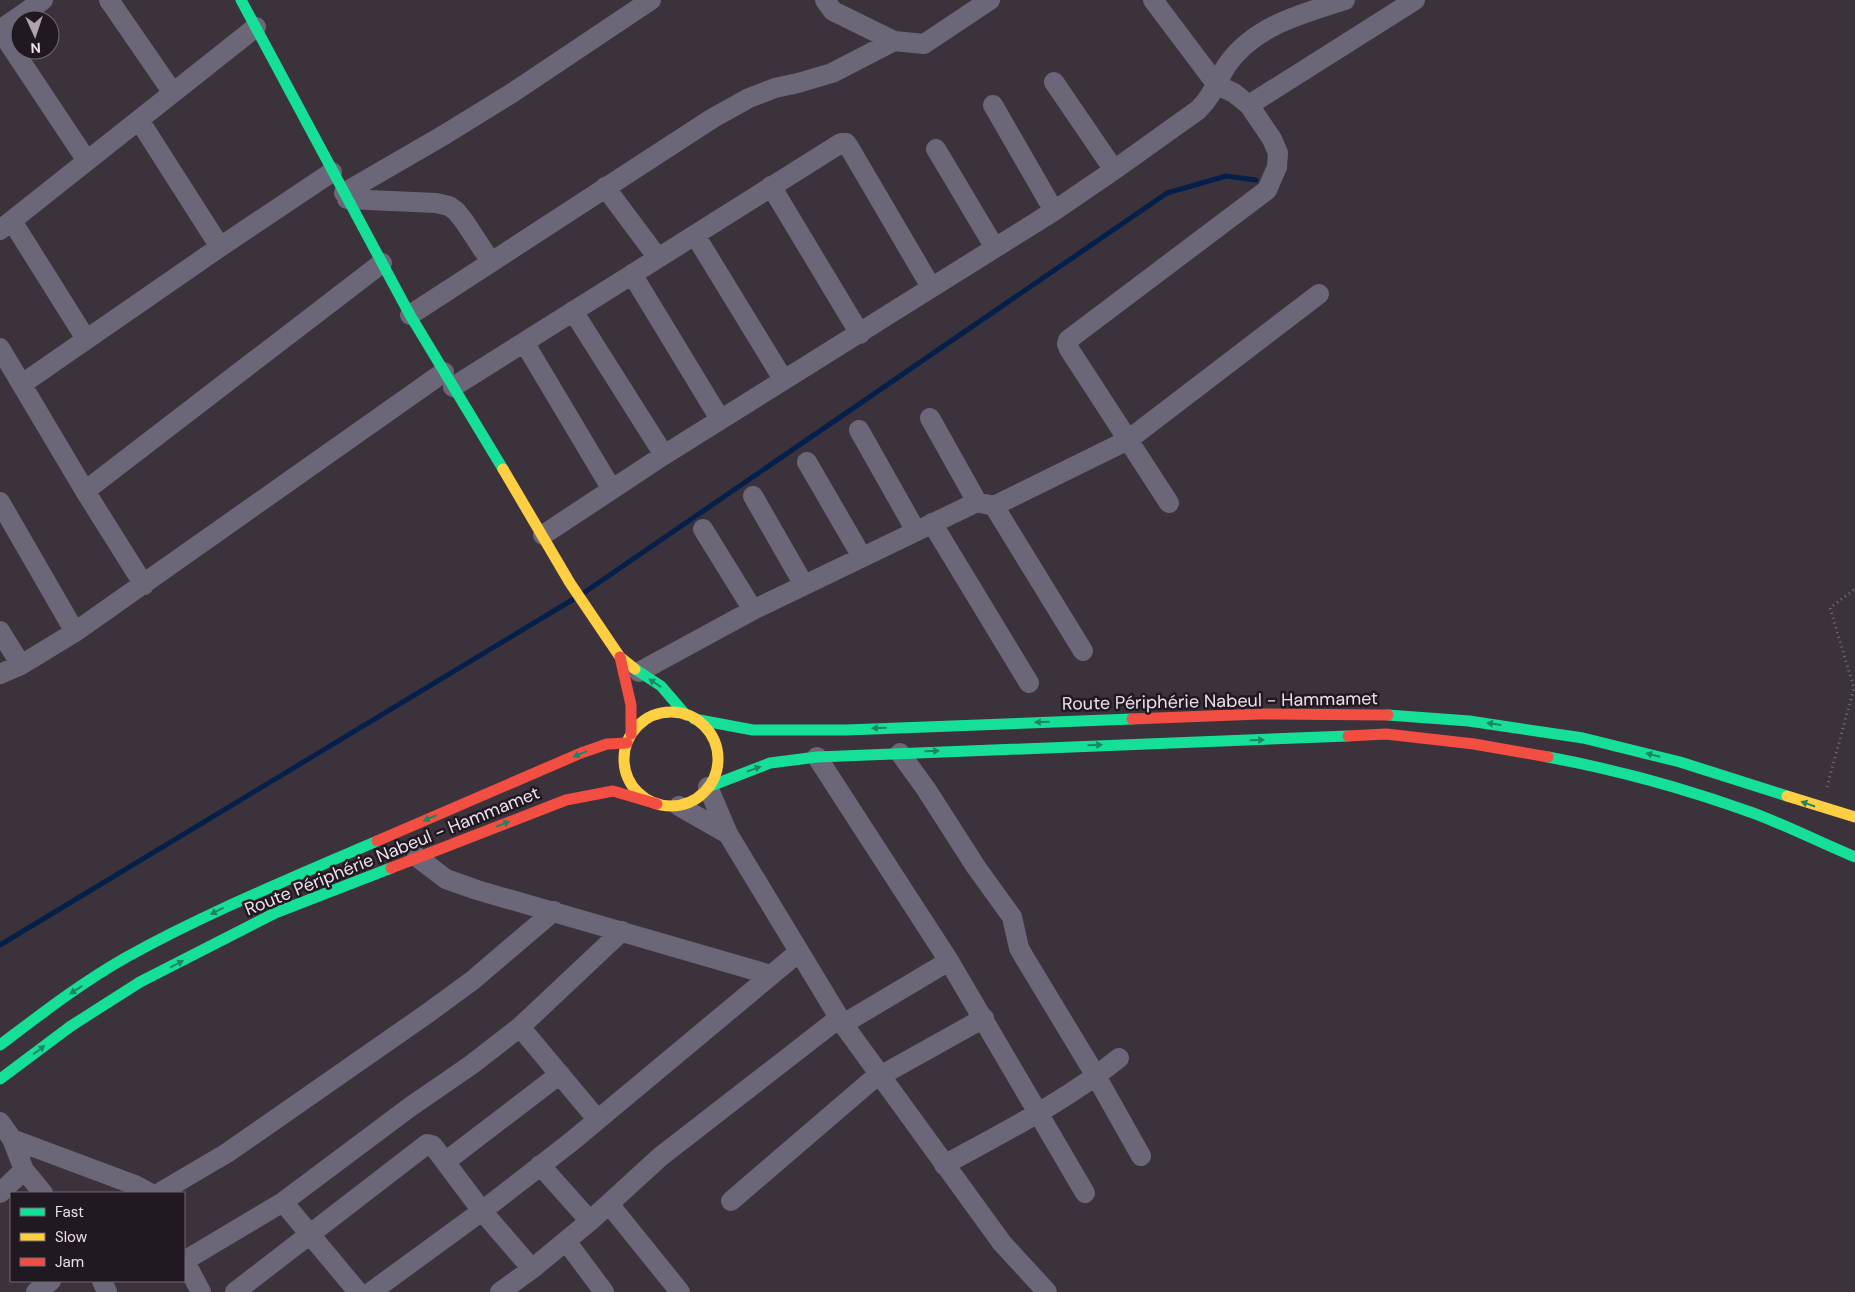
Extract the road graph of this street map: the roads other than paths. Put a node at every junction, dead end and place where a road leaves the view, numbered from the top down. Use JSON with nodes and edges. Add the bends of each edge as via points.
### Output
{"nodes":[{"id":1,"x":43,"y":0,"type":"edge"},
{"id":2,"x":109,"y":0,"type":"edge"},
{"id":3,"x":241,"y":0,"type":"edge"},
{"id":4,"x":651,"y":0,"type":"edge"},
{"id":5,"x":825,"y":0,"type":"edge"},
{"id":6,"x":990,"y":0,"type":"edge"},
{"id":7,"x":1152,"y":0,"type":"edge"},
{"id":8,"x":1346,"y":0,"type":"edge"},
{"id":9,"x":1415,"y":0,"type":"edge"},
{"id":10,"x":256,"y":27,"type":"junction"},
{"id":11,"x":0,"y":30,"type":"edge"},
{"id":12,"x":894,"y":41,"type":"junction"},
{"id":13,"x":1054,"y":82,"type":"dead end"},
{"id":14,"x":1217,"y":85,"type":"junction"},
{"id":15,"x":173,"y":93,"type":"junction"},
{"id":16,"x":993,"y":105,"type":"dead end"},
{"id":17,"x":1248,"y":105,"type":"junction"},
{"id":18,"x":139,"y":120,"type":"junction"},
{"id":19,"x":936,"y":149,"type":"dead end"},
{"id":20,"x":87,"y":161,"type":"junction"},
{"id":21,"x":1114,"y":170,"type":"junction"},
{"id":22,"x":332,"y":172,"type":"junction"},
{"id":23,"x":771,"y":186,"type":"junction"},
{"id":24,"x":605,"y":187,"type":"junction"},
{"id":25,"x":346,"y":196,"type":"junction"},
{"id":26,"x":1054,"y":211,"type":"junction"},
{"id":27,"x":6,"y":226,"type":"edge"},
{"id":28,"x":695,"y":235,"type":"junction"},
{"id":29,"x":220,"y":247,"type":"junction"},
{"id":30,"x":995,"y":248,"type":"junction"},
{"id":31,"x":658,"y":258,"type":"junction"},
{"id":32,"x":491,"y":262,"type":"junction"},
{"id":33,"x":382,"y":263,"type":"junction"},
{"id":34,"x":632,"y":274,"type":"junction"},
{"id":35,"x":932,"y":287,"type":"junction"},
{"id":36,"x":1319,"y":294,"type":"dead end"},
{"id":37,"x":573,"y":310,"type":"junction"},
{"id":38,"x":410,"y":315,"type":"junction"},
{"id":39,"x":860,"y":334,"type":"junction"},
{"id":40,"x":86,"y":339,"type":"junction"},
{"id":41,"x":524,"y":342,"type":"junction"},
{"id":42,"x":0,"y":348,"type":"edge"},
{"id":43,"x":448,"y":380,"type":"junction"},
{"id":44,"x":784,"y":380,"type":"junction"},
{"id":45,"x":22,"y":384,"type":"junction"},
{"id":46,"x":930,"y":418,"type":"dead end"},
{"id":47,"x":720,"y":419,"type":"junction"},
{"id":48,"x":859,"y":430,"type":"dead end"},
{"id":49,"x":1128,"y":440,"type":"junction"},
{"id":50,"x":664,"y":455,"type":"junction"},
{"id":51,"x":807,"y":462,"type":"dead end"},
{"id":52,"x":611,"y":488,"type":"junction"},
{"id":53,"x":85,"y":492,"type":"junction"},
{"id":54,"x":752,"y":496,"type":"dead end"},
{"id":55,"x":0,"y":502,"type":"edge"},
{"id":56,"x":1169,"y":503,"type":"dead end"},
{"id":57,"x":985,"y":504,"type":"junction"},
{"id":58,"x":924,"y":527,"type":"junction"},
{"id":59,"x":703,"y":528,"type":"dead end"},
{"id":60,"x":543,"y":535,"type":"junction"},
{"id":61,"x":862,"y":557,"type":"junction"},
{"id":62,"x":144,"y":585,"type":"junction"},
{"id":63,"x":804,"y":585,"type":"junction"},
{"id":64,"x":753,"y":610,"type":"junction"},
{"id":65,"x":0,"y":630,"type":"edge"},
{"id":66,"x":75,"y":632,"type":"junction"},
{"id":67,"x":1083,"y":651,"type":"dead end"},
{"id":68,"x":620,"y":657,"type":"junction"},
{"id":69,"x":20,"y":665,"type":"junction"},
{"id":70,"x":639,"y":672,"type":"junction"},
{"id":71,"x":0,"y":674,"type":"edge"},
{"id":72,"x":1028,"y":683,"type":"dead end"},
{"id":73,"x":690,"y":717,"type":"junction"},
{"id":74,"x":629,"y":738,"type":"junction"},
{"id":75,"x":900,"y":753,"type":"junction"},
{"id":76,"x":817,"y":757,"type":"junction"},
{"id":77,"x":708,"y":787,"type":"junction"},
{"id":78,"x":657,"y":804,"type":"junction"},
{"id":79,"x":679,"y":806,"type":"junction"},
{"id":80,"x":1855,"y":817,"type":"edge"},
{"id":81,"x":728,"y":834,"type":"junction"},
{"id":82,"x":417,"y":856,"type":"junction"},
{"id":83,"x":1855,"y":857,"type":"edge"},
{"id":84,"x":554,"y":911,"type":"junction"},
{"id":85,"x":622,"y":932,"type":"junction"},
{"id":86,"x":798,"y":952,"type":"junction"},
{"id":87,"x":949,"y":961,"type":"junction"},
{"id":88,"x":770,"y":975,"type":"junction"},
{"id":89,"x":984,"y":1018,"type":"junction"},
{"id":90,"x":841,"y":1021,"type":"junction"},
{"id":91,"x":520,"y":1027,"type":"junction"},
{"id":92,"x":0,"y":1045,"type":"edge"},
{"id":93,"x":1119,"y":1058,"type":"dead end"},
{"id":94,"x":560,"y":1074,"type":"junction"},
{"id":95,"x":880,"y":1075,"type":"junction"},
{"id":96,"x":1096,"y":1076,"type":"junction"},
{"id":97,"x":0,"y":1079,"type":"edge"},
{"id":98,"x":1039,"y":1113,"type":"junction"},
{"id":99,"x":597,"y":1119,"type":"junction"},
{"id":100,"x":0,"y":1122,"type":"edge"},
{"id":101,"x":12,"y":1139,"type":"junction"},
{"id":102,"x":1141,"y":1156,"type":"dead end"},
{"id":103,"x":445,"y":1162,"type":"junction"},
{"id":104,"x":540,"y":1165,"type":"junction"},
{"id":105,"x":944,"y":1165,"type":"junction"},
{"id":106,"x":23,"y":1172,"type":"junction"},
{"id":107,"x":1,"y":1192,"type":"edge"},
{"id":108,"x":42,"y":1192,"type":"edge"},
{"id":109,"x":148,"y":1192,"type":"edge"},
{"id":110,"x":161,"y":1192,"type":"edge"},
{"id":111,"x":1085,"y":1193,"type":"dead end"},
{"id":112,"x":731,"y":1201,"type":"dead end"},
{"id":113,"x":283,"y":1202,"type":"junction"},
{"id":114,"x":609,"y":1204,"type":"junction"},
{"id":115,"x":482,"y":1210,"type":"junction"},
{"id":116,"x":590,"y":1221,"type":"junction"},
{"id":117,"x":310,"y":1234,"type":"junction"},
{"id":118,"x":566,"y":1241,"type":"junction"},
{"id":119,"x":185,"y":1259,"type":"edge"},
{"id":120,"x":185,"y":1262,"type":"edge"},
{"id":121,"x":532,"y":1269,"type":"junction"},
{"id":122,"x":50,"y":1282,"type":"edge"},
{"id":123,"x":504,"y":1291,"type":"edge"},
{"id":124,"x":36,"y":1292,"type":"edge"},
{"id":125,"x":200,"y":1292,"type":"edge"},
{"id":126,"x":234,"y":1292,"type":"edge"},
{"id":127,"x":358,"y":1292,"type":"edge"},
{"id":128,"x":371,"y":1292,"type":"edge"},
{"id":129,"x":604,"y":1292,"type":"edge"},
{"id":130,"x":680,"y":1292,"type":"edge"},
{"id":131,"x":1047,"y":1292,"type":"edge"}],
"edges":[{"from":1,"to":11,"type":"street"},
{"from":2,"to":15,"type":"street"},
{"from":3,"to":10,"type":"main road"},
{"from":4,"to":25,"type":"street","via":[[512,93]]},
{"from":5,"to":12,"type":"street","via":[[833,11]]},
{"from":6,"to":12,"type":"street","via":[[924,44]]},
{"from":7,"to":14,"type":"street"},
{"from":8,"to":14,"type":"street","via":[[1286,20],[1259,34],[1231,61]]},
{"from":9,"to":17,"type":"street"},
{"from":10,"to":15,"type":"street"},
{"from":10,"to":22,"type":"main road"},
{"from":11,"to":20,"type":"street"},
{"from":12,"to":24,"type":"street","via":[[832,73],[749,98]]},
{"from":13,"to":21,"type":"street"},
{"from":14,"to":17,"type":"street"},
{"from":14,"to":21,"type":"street","via":[[1198,110]]},
{"from":15,"to":18,"type":"street"},
{"from":16,"to":26,"type":"street"},
{"from":17,"to":49,"type":"street","via":[[1278,153],[1277,167],[1267,190],[1068,340],[1069,349]]},
{"from":18,"to":20,"type":"street"},
{"from":18,"to":29,"type":"street"},
{"from":19,"to":30,"type":"street"},
{"from":20,"to":27,"type":"street"},
{"from":21,"to":26,"type":"street"},
{"from":22,"to":25,"type":"main road"},
{"from":22,"to":29,"type":"street"},
{"from":23,"to":28,"type":"street"},
{"from":23,"to":35,"type":"street","via":[[841,142],[846,143]]},
{"from":23,"to":39,"type":"street"},
{"from":24,"to":31,"type":"street"},
{"from":24,"to":32,"type":"street"},
{"from":25,"to":32,"type":"street","via":[[449,206],[464,221]]},
{"from":25,"to":33,"type":"main road"},
{"from":26,"to":30,"type":"street"},
{"from":27,"to":40,"type":"street"},
{"from":28,"to":31,"type":"street"},
{"from":28,"to":44,"type":"street"},
{"from":29,"to":40,"type":"street"},
{"from":30,"to":35,"type":"street"},
{"from":31,"to":34,"type":"street"},
{"from":32,"to":38,"type":"street"},
{"from":33,"to":38,"type":"main road"},
{"from":33,"to":53,"type":"street"},
{"from":34,"to":37,"type":"street"},
{"from":34,"to":47,"type":"street"},
{"from":35,"to":39,"type":"street"},
{"from":36,"to":49,"type":"street"},
{"from":37,"to":41,"type":"street"},
{"from":37,"to":50,"type":"street"},
{"from":38,"to":43,"type":"main road"},
{"from":39,"to":44,"type":"street"},
{"from":40,"to":45,"type":"street"},
{"from":41,"to":43,"type":"street"},
{"from":41,"to":52,"type":"street"},
{"from":42,"to":45,"type":"street"},
{"from":43,"to":60,"type":"main road"},
{"from":43,"to":62,"type":"street"},
{"from":44,"to":47,"type":"street"},
{"from":45,"to":53,"type":"street"},
{"from":46,"to":57,"type":"street"},
{"from":47,"to":50,"type":"street"},
{"from":48,"to":58,"type":"street"},
{"from":49,"to":56,"type":"street"},
{"from":49,"to":57,"type":"street"},
{"from":50,"to":52,"type":"street"},
{"from":51,"to":61,"type":"street"},
{"from":52,"to":60,"type":"street"},
{"from":53,"to":62,"type":"street"},
{"from":54,"to":63,"type":"street"},
{"from":55,"to":66,"type":"street"},
{"from":57,"to":58,"type":"street"},
{"from":57,"to":67,"type":"street"},
{"from":58,"to":61,"type":"street"},
{"from":58,"to":72,"type":"street"},
{"from":59,"to":64,"type":"street"},
{"from":60,"to":68,"type":"main road","via":[[585,607]]},
{"from":61,"to":63,"type":"street"},
{"from":62,"to":66,"type":"street"},
{"from":63,"to":64,"type":"street"},
{"from":64,"to":70,"type":"street"},
{"from":65,"to":69,"type":"street"},
{"from":66,"to":69,"type":"street"},
{"from":68,"to":70,"type":"main road"},
{"from":68,"to":74,"type":"main road","via":[[631,705]]},
{"from":69,"to":71,"type":"street"},
{"from":73,"to":70,"type":"main road","one_way":true,"via":[[661,686]]},
{"from":73,"to":74,"type":"main road","via":[[670,713],[655,715],[642,722]]},
{"from":73,"to":77,"type":"main road","via":[[706,728],[716,749],[716,772]]},
{"from":80,"to":73,"type":"main road","name":"Route Périphérie Nabeul - Hammamet","one_way":true,"via":[[1680,762],[1583,738],[1469,721],[1372,714],[1260,714],[846,730],[753,730]]},
{"from":74,"to":78,"type":"main road","via":[[624,758],[626,773],[632,787],[643,798]]},
{"from":74,"to":92,"type":"main road","name":"Route Périphérie Nabeul - Hammamet","one_way":true,"via":[[581,753],[230,904],[124,959]]},
{"from":75,"to":76,"type":"main road","name":"Route Périphérie Nabeul - Hammamet"},
{"from":75,"to":83,"type":"main road","name":"Route Périphérie Nabeul - Hammamet","one_way":true,"via":[[1386,734],[1474,744],[1581,763],[1666,784],[1755,814]]},
{"from":75,"to":96,"type":"street","via":[[1012,917],[1019,948]]},
{"from":77,"to":76,"type":"main road","name":"Route Périphérie Nabeul - Hammamet","one_way":true,"via":[[770,763]]},
{"from":76,"to":87,"type":"street"},
{"from":77,"to":79,"type":"main road","via":[[700,796]]},
{"from":77,"to":81,"type":"street"},
{"from":78,"to":79,"type":"main road"},
{"from":82,"to":78,"type":"main road","name":"Route Périphérie Nabeul - Hammamet","one_way":true,"via":[[566,800],[592,794],[613,791]]},
{"from":79,"to":81,"type":"street"},
{"from":81,"to":86,"type":"street"},
{"from":82,"to":84,"type":"street","via":[[446,879]]},
{"from":97,"to":82,"type":"main road","name":"Route Périphérie Nabeul - Hammamet","one_way":true,"via":[[71,1026],[140,982],[275,913]]},
{"from":84,"to":85,"type":"street"},
{"from":84,"to":110,"type":"street","via":[[473,980],[428,1013],[227,1153]]},
{"from":85,"to":88,"type":"street"},
{"from":85,"to":91,"type":"street"},
{"from":86,"to":88,"type":"street"},
{"from":86,"to":90,"type":"street"},
{"from":87,"to":89,"type":"street"},
{"from":87,"to":90,"type":"street"},
{"from":88,"to":99,"type":"street"},
{"from":89,"to":95,"type":"street"},
{"from":89,"to":98,"type":"street"},
{"from":90,"to":95,"type":"street"},
{"from":90,"to":114,"type":"street","via":[[660,1157]]},
{"from":91,"to":94,"type":"street"},
{"from":91,"to":113,"type":"street"},
{"from":93,"to":96,"type":"street"},
{"from":94,"to":99,"type":"street"},
{"from":94,"to":103,"type":"street"},
{"from":95,"to":105,"type":"street"},
{"from":95,"to":112,"type":"street"},
{"from":96,"to":98,"type":"street"},
{"from":96,"to":102,"type":"street"},
{"from":98,"to":105,"type":"street"},
{"from":98,"to":111,"type":"street"},
{"from":99,"to":104,"type":"street"},
{"from":100,"to":101,"type":"street"},
{"from":101,"to":106,"type":"street"},
{"from":101,"to":109,"type":"street"},
{"from":103,"to":115,"type":"street"},
{"from":103,"to":117,"type":"street","via":[[432,1145],[427,1144]]},
{"from":104,"to":115,"type":"street"},
{"from":104,"to":116,"type":"street"},
{"from":105,"to":131,"type":"street","via":[[1002,1243]]},
{"from":106,"to":107,"type":"street"},
{"from":106,"to":108,"type":"street"},
{"from":113,"to":117,"type":"street"},
{"from":113,"to":119,"type":"street"},
{"from":114,"to":116,"type":"street"},
{"from":114,"to":130,"type":"street"},
{"from":115,"to":121,"type":"street"},
{"from":115,"to":128,"type":"street"},
{"from":116,"to":118,"type":"street"},
{"from":117,"to":126,"type":"street"},
{"from":117,"to":127,"type":"street"},
{"from":118,"to":121,"type":"street"},
{"from":118,"to":129,"type":"street"},
{"from":120,"to":125,"type":"street"},
{"from":121,"to":123,"type":"street"},
{"from":122,"to":124,"type":"street"}]}
